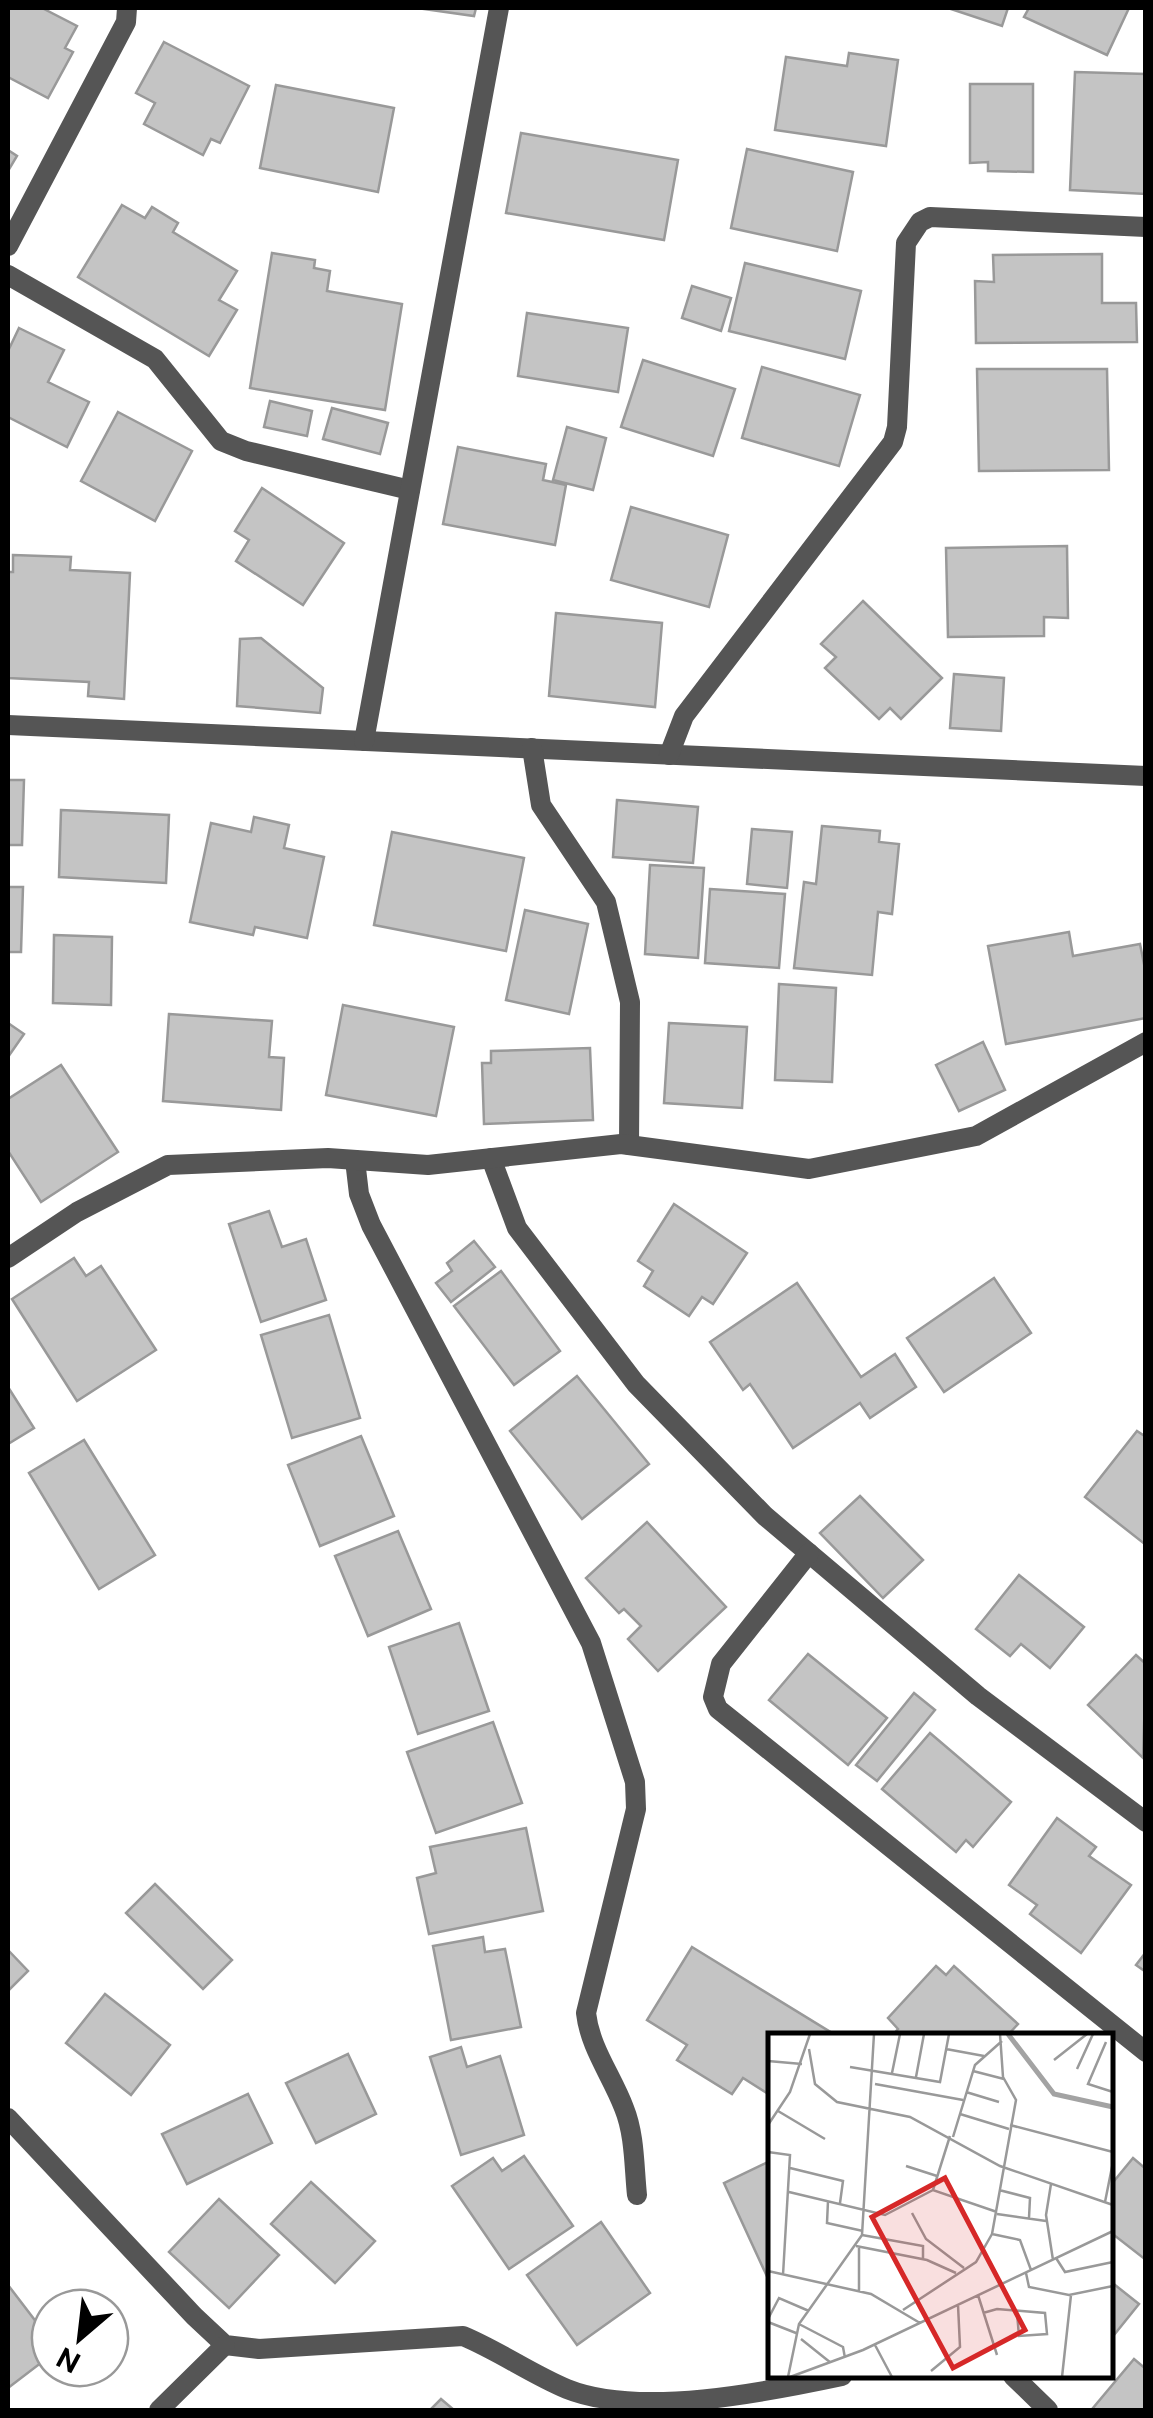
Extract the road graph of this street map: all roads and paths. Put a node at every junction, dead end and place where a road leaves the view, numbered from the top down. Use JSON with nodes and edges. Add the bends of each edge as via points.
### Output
{"nodes":[{"id":1,"x":127,"y":8,"type":"edge"},
{"id":2,"x":499,"y":8,"type":"edge"},
{"id":3,"x":1146,"y":227,"type":"edge"},
{"id":4,"x":8,"y":246,"type":"edge"},
{"id":5,"x":8,"y":275,"type":"edge"},
{"id":6,"x":410,"y":490,"type":"junction"},
{"id":7,"x":8,"y":725,"type":"edge"},
{"id":8,"x":364,"y":741,"type":"junction"},
{"id":9,"x":532,"y":748,"type":"junction"},
{"id":10,"x":669,"y":755,"type":"junction"},
{"id":11,"x":1146,"y":776,"type":"edge"},
{"id":12,"x":1146,"y":1042,"type":"edge"},
{"id":13,"x":629,"y":1145,"type":"junction"},
{"id":14,"x":492,"y":1158,"type":"junction"},
{"id":15,"x":355,"y":1160,"type":"junction"},
{"id":16,"x":8,"y":1258,"type":"edge"},
{"id":17,"x":809,"y":1553,"type":"junction"},
{"id":18,"x":1146,"y":1822,"type":"edge"},
{"id":19,"x":1146,"y":2052,"type":"edge"},
{"id":20,"x":8,"y":2118,"type":"edge"},
{"id":21,"x":637,"y":2195,"type":"dead end"},
{"id":22,"x":225,"y":2345,"type":"junction"},
{"id":23,"x":832,"y":2378,"type":"edge"},
{"id":24,"x":1015,"y":2378,"type":"edge"},
{"id":25,"x":160,"y":2410,"type":"edge"},
{"id":26,"x":1048,"y":2410,"type":"edge"}],
"edges":[{"from":1,"to":4,"type":"street","via":[[126,22]]},
{"from":2,"to":6,"type":"street"},
{"from":3,"to":10,"type":"street","via":[[930,217],[920,222],[906,244],[893,442],[684,716]]},
{"from":5,"to":6,"type":"street","via":[[156,360],[221,441]]},
{"from":6,"to":8,"type":"street"},
{"from":7,"to":8,"type":"street"},
{"from":8,"to":9,"type":"street"},
{"from":9,"to":10,"type":"street"},
{"from":9,"to":13,"type":"street","via":[[541,805],[612,916],[630,1002]]},
{"from":10,"to":11,"type":"street"},
{"from":12,"to":13,"type":"street","via":[[976,1136],[809,1169]]},
{"from":13,"to":14,"type":"street"},
{"from":14,"to":15,"type":"street","via":[[428,1165]]},
{"from":14,"to":17,"type":"street","via":[[517,1228],[636,1384]]},
{"from":15,"to":16,"type":"street","via":[[168,1165],[77,1212]]},
{"from":15,"to":21,"type":"street","via":[[371,1225],[591,1644],[635,1782],[636,1809],[586,2013],[630,2128]]},
{"from":17,"to":18,"type":"street","via":[[978,1696]]},
{"from":17,"to":19,"type":"street","via":[[722,1664],[713,1698],[718,1710]]},
{"from":20,"to":22,"type":"street"},
{"from":22,"to":23,"type":"street","via":[[258,2349],[464,2336],[566,2388],[646,2404]]},
{"from":22,"to":25,"type":"street"},
{"from":24,"to":26,"type":"street"}]}
